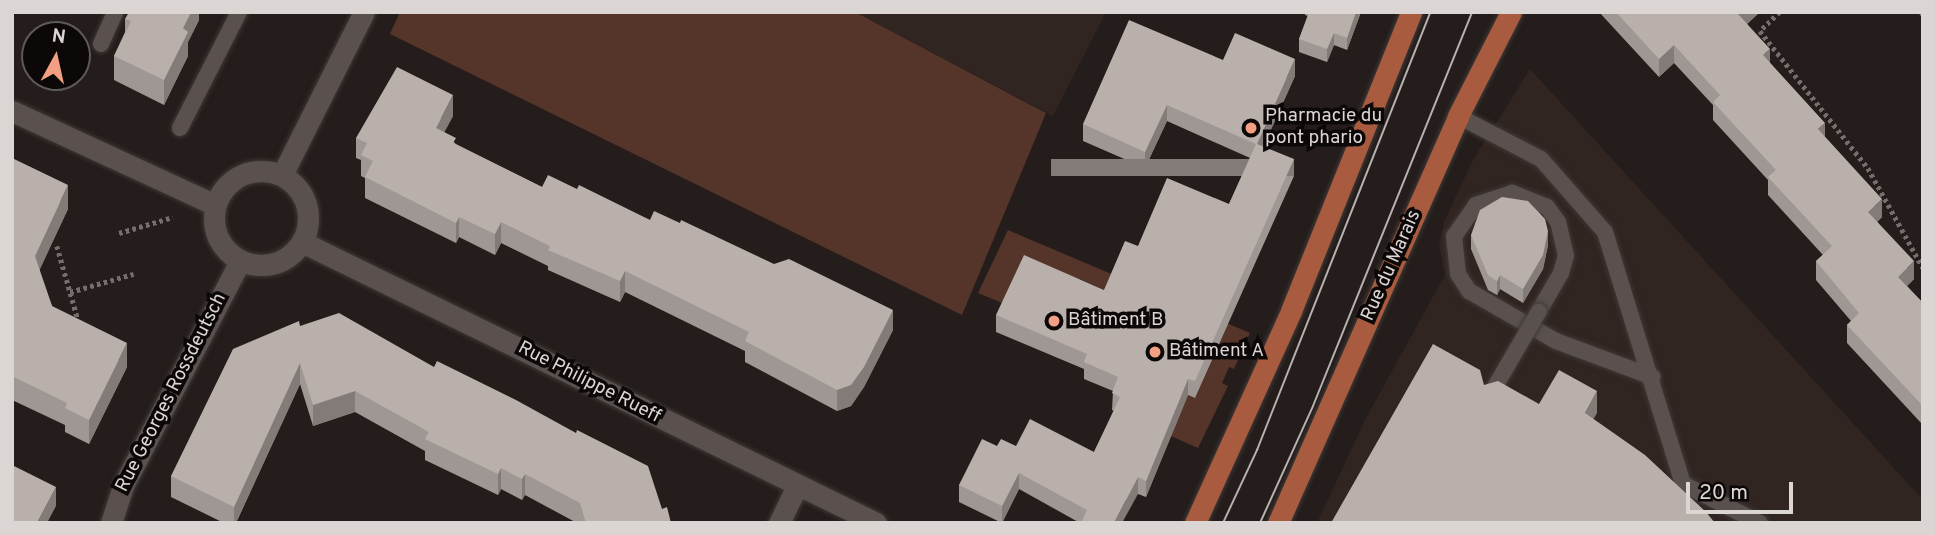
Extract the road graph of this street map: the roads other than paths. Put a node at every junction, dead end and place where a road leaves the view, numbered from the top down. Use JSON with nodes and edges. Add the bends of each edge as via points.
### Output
{"nodes":[{"id":1,"x":115,"y":12,"type":"edge"},
{"id":2,"x":239,"y":12,"type":"edge"},
{"id":3,"x":364,"y":12,"type":"edge"},
{"id":4,"x":1411,"y":12,"type":"edge"},
{"id":5,"x":1511,"y":12,"type":"edge"},
{"id":6,"x":101,"y":44,"type":"dead end"},
{"id":7,"x":12,"y":111,"type":"edge"},
{"id":8,"x":1458,"y":116,"type":"junction"},
{"id":9,"x":180,"y":128,"type":"dead end"},
{"id":10,"x":282,"y":175,"type":"junction"},
{"id":11,"x":215,"y":205,"type":"junction"},
{"id":12,"x":302,"y":242,"type":"junction"},
{"id":13,"x":240,"y":261,"type":"junction"},
{"id":14,"x":1653,"y":377,"type":"junction"},
{"id":15,"x":1489,"y":397,"type":"edge"},
{"id":16,"x":797,"y":486,"type":"junction"},
{"id":17,"x":117,"y":520,"type":"edge"},
{"id":18,"x":779,"y":523,"type":"edge"},
{"id":19,"x":876,"y":523,"type":"edge"},
{"id":20,"x":1195,"y":523,"type":"edge"},
{"id":21,"x":1278,"y":523,"type":"edge"},
{"id":22,"x":1760,"y":523,"type":"edge"}],
"edges":[{"from":1,"to":6,"type":"lane"},
{"from":2,"to":9,"type":"lane"},
{"from":3,"to":10,"type":"street"},
{"from":4,"to":20,"type":"main road","via":[[1291,311]]},
{"from":5,"to":8,"type":"main road","name":"Rue du Marais"},
{"from":7,"to":11,"type":"street"},
{"from":8,"to":14,"type":"lane","via":[[1541,159],[1605,232]]},
{"from":8,"to":21,"type":"main road","name":"Rue du Marais"},
{"from":10,"to":11,"type":"street","via":[[255,170],[242,174],[230,181]]},
{"from":10,"to":12,"type":"street","via":[[304,197],[308,212]]},
{"from":11,"to":13,"type":"street","via":[[215,231],[229,254]]},
{"from":12,"to":13,"type":"street","via":[[294,253],[268,265]]},
{"from":12,"to":16,"type":"street","name":"Rue Philippe Rueff"},
{"from":13,"to":17,"type":"street","name":"Rue Georges Rossdeutsch","via":[[186,363]]},
{"from":14,"to":15,"type":"lane","bridge":true,"via":[[1556,341],[1469,290],[1458,274],[1454,236],[1462,218],[1476,205],[1512,193],[1547,207],[1558,222],[1566,256],[1561,273],[1539,311]]},
{"from":14,"to":22,"type":"lane","via":[[1683,484]]},
{"from":16,"to":18,"type":"street"},
{"from":16,"to":19,"type":"street","name":"Rue Philippe Rueff"}]}
